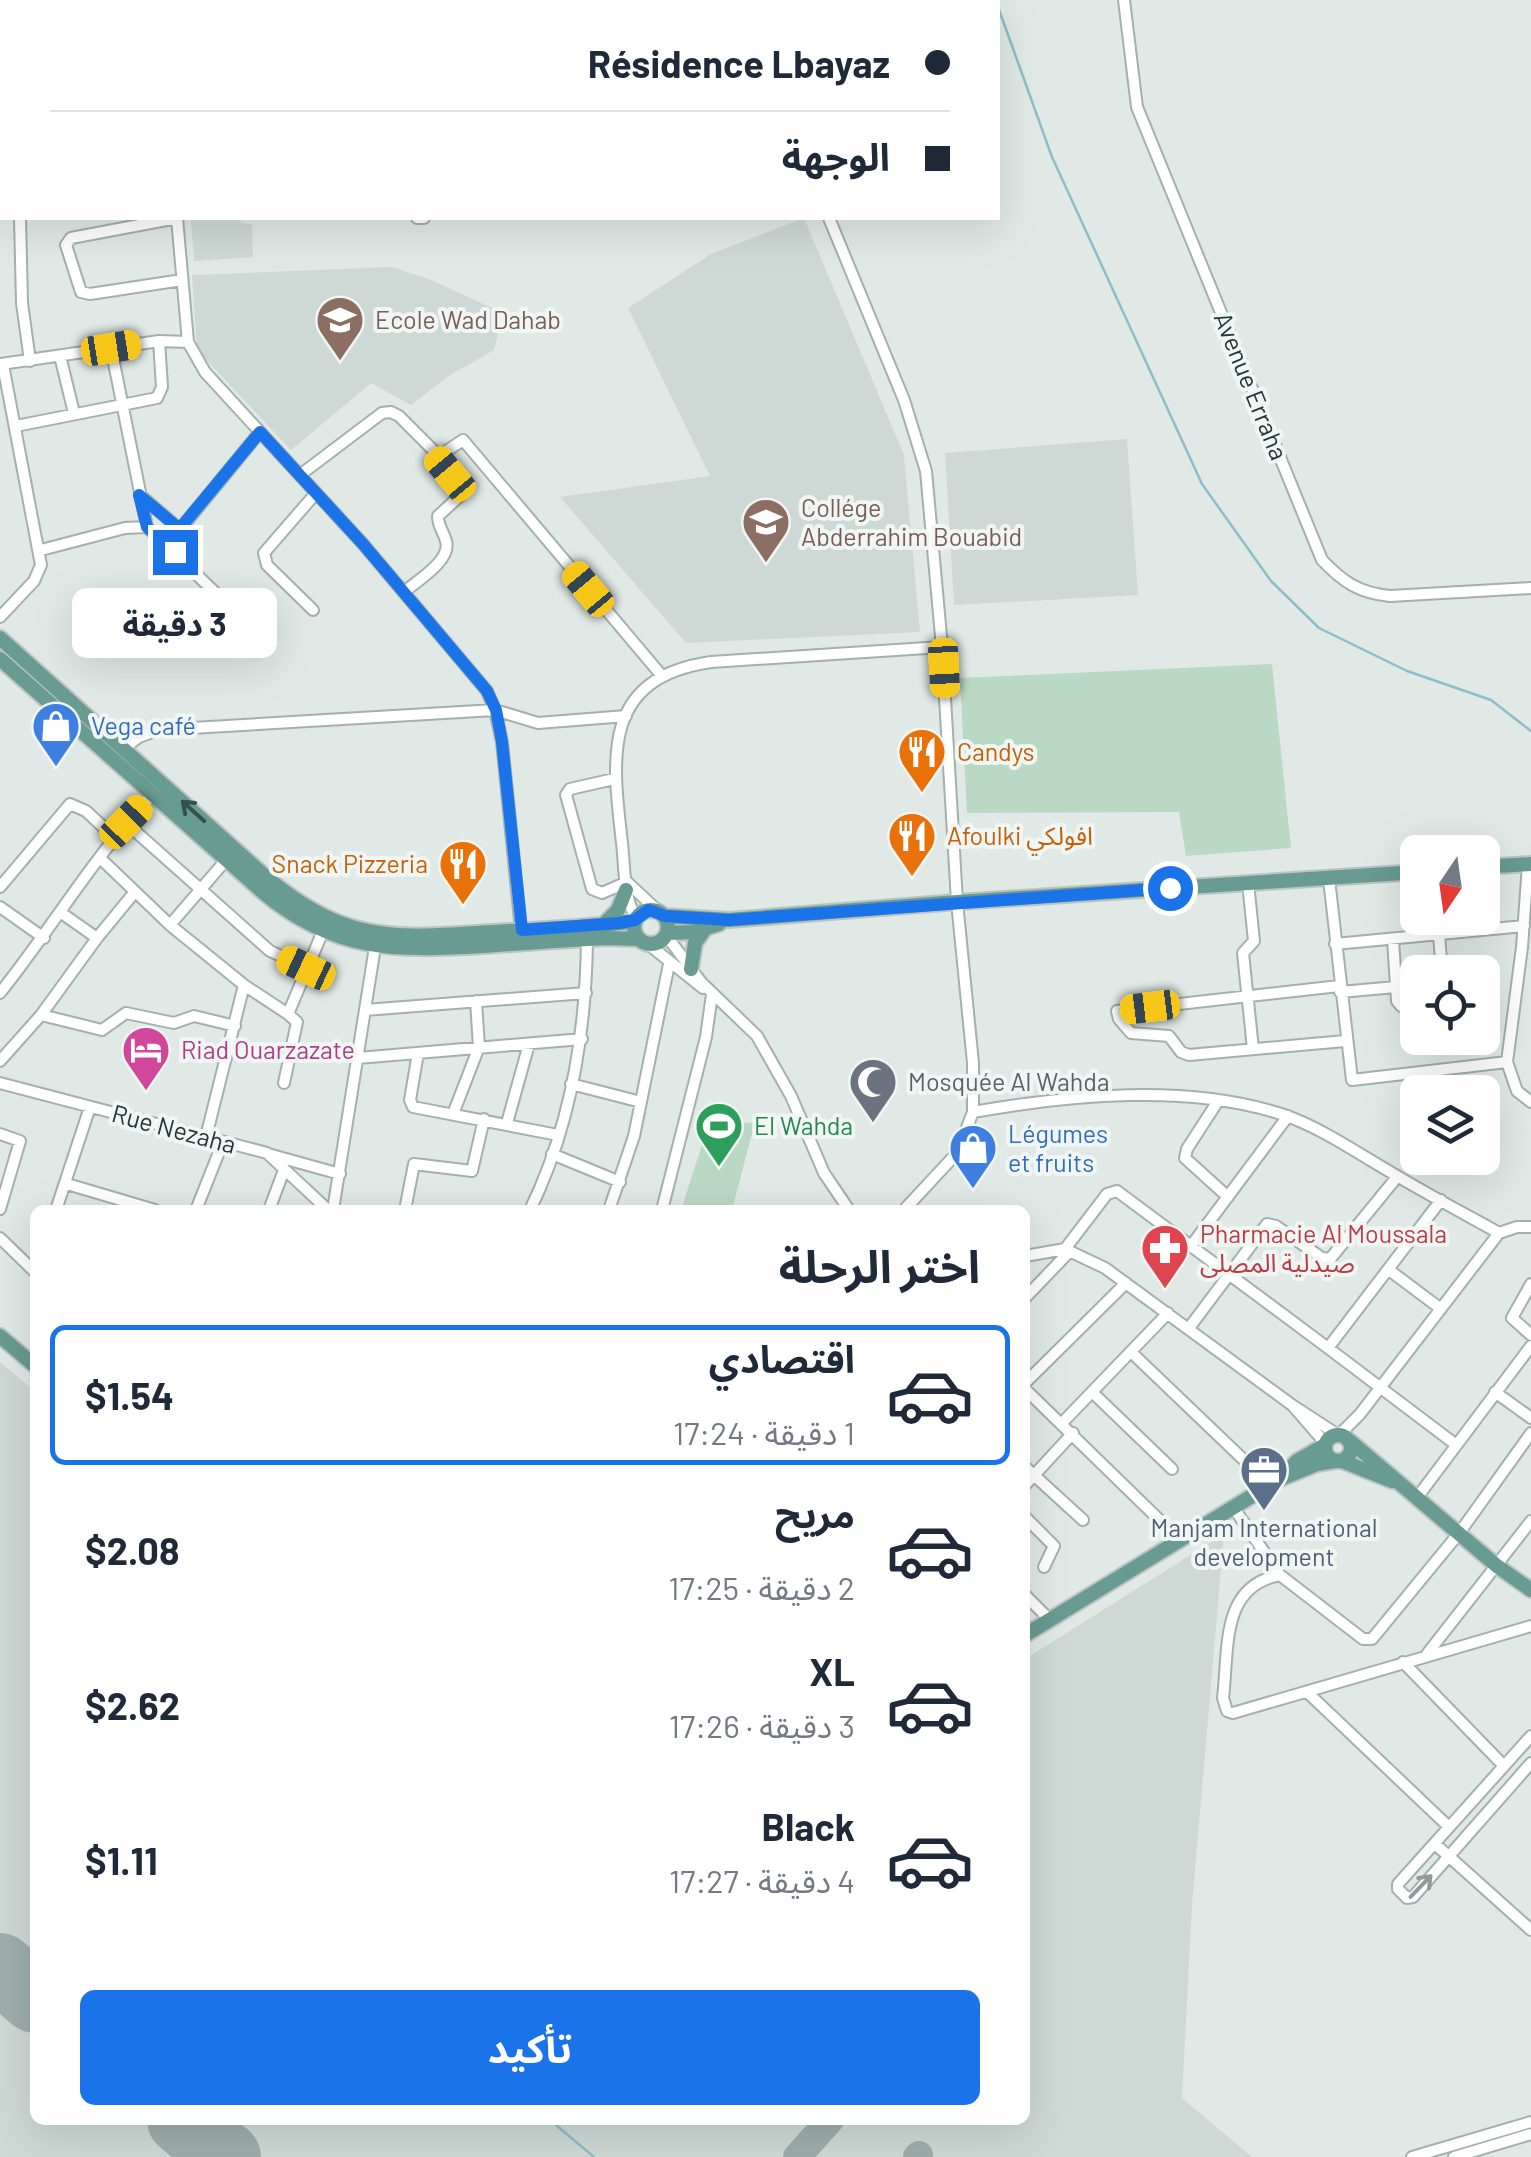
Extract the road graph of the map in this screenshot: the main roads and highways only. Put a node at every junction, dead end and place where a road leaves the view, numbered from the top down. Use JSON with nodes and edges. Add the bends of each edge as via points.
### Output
{"nodes":[{"id":1,"x":0,"y":638,"type":"edge"},
{"id":2,"x":0,"y":659,"type":"edge"},
{"id":3,"x":154,"y":788,"type":"junction"},
{"id":4,"x":1530,"y":864,"type":"edge"},
{"id":5,"x":1500,"y":866,"type":"edge"},
{"id":6,"x":1400,"y":873,"type":"edge"},
{"id":7,"x":626,"y":886,"type":"road end"},
{"id":8,"x":662,"y":914,"type":"junction"},
{"id":9,"x":635,"y":919,"type":"junction"},
{"id":10,"x":729,"y":920,"type":"junction"},
{"id":11,"x":602,"y":926,"type":"junction"},
{"id":12,"x":706,"y":929,"type":"junction"},
{"id":13,"x":666,"y":934,"type":"junction"},
{"id":14,"x":643,"y":941,"type":"junction"},
{"id":15,"x":690,"y":969,"type":"road end"},
{"id":16,"x":0,"y":1336,"type":"edge"},
{"id":17,"x":30,"y":1362,"type":"edge"},
{"id":18,"x":1338,"y":1440,"type":"junction"},
{"id":19,"x":1339,"y":1461,"type":"junction"},
{"id":20,"x":1274,"y":1482,"type":"junction"},
{"id":21,"x":1398,"y":1484,"type":"junction"},
{"id":22,"x":1531,"y":1590,"type":"edge"},
{"id":23,"x":1030,"y":1633,"type":"edge"}],
"edges":[{"from":1,"to":3,"type":"main road","via":[[123,749]]},
{"from":2,"to":3,"type":"main road"},
{"from":11,"to":3,"type":"main road","one_way":true,"via":[[401,935],[344,925],[283,891]]},
{"from":3,"to":14,"type":"main road","via":[[286,911],[323,931],[375,947],[433,949]]},
{"from":4,"to":5,"type":"main road"},
{"from":6,"to":10,"type":"main road"},
{"from":7,"to":11,"type":"main road","via":[[618,910]]},
{"from":8,"to":9,"type":"main road","via":[[644,911]]},
{"from":8,"to":10,"type":"main road"},
{"from":8,"to":13,"type":"main road"},
{"from":9,"to":11,"type":"main road"},
{"from":9,"to":14,"type":"main road"},
{"from":10,"to":12,"type":"main road"},
{"from":12,"to":13,"type":"main road"},
{"from":12,"to":15,"type":"main road","via":[[695,943]]},
{"from":13,"to":14,"type":"main road","via":[[658,942]]},
{"from":16,"to":17,"type":"main road"},
{"from":18,"to":19,"type":"main road","via":[[1350,1453]]},
{"from":18,"to":19,"type":"main road","via":[[1326,1454]]},
{"from":18,"to":20,"type":"main road"},
{"from":18,"to":21,"type":"main road","via":[[1380,1464]]},
{"from":19,"to":20,"type":"main road"},
{"from":19,"to":21,"type":"main road"},
{"from":20,"to":23,"type":"main road"},
{"from":21,"to":22,"type":"main road"}]}
